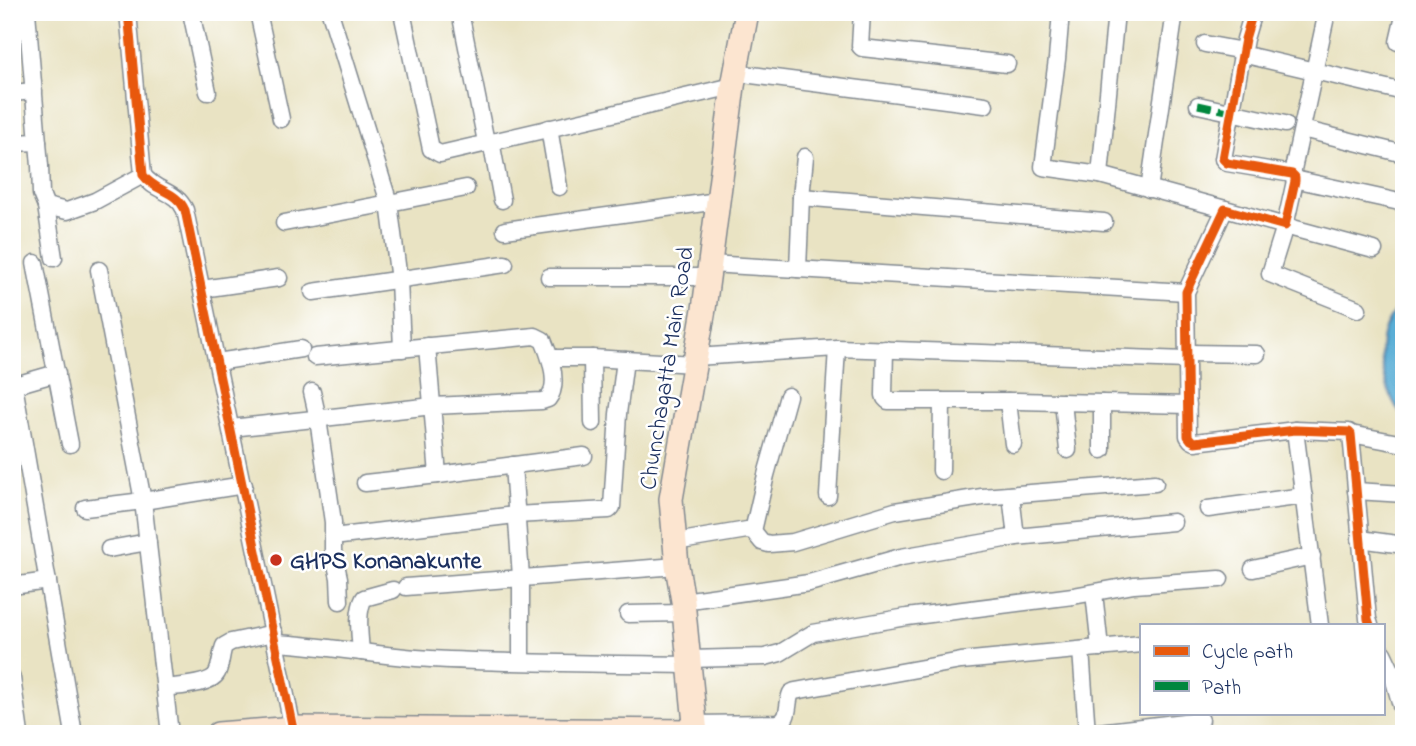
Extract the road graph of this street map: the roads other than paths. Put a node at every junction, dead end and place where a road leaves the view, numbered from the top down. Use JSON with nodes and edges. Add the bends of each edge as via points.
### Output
{"nodes":[{"id":1,"x":27,"y":12,"type":"edge"},
{"id":2,"x":128,"y":12,"type":"edge"},
{"id":3,"x":191,"y":12,"type":"edge"},
{"id":4,"x":258,"y":12,"type":"edge"},
{"id":5,"x":330,"y":12,"type":"edge"},
{"id":6,"x":402,"y":12,"type":"edge"},
{"id":7,"x":460,"y":12,"type":"edge"},
{"id":8,"x":747,"y":12,"type":"edge"},
{"id":9,"x":862,"y":12,"type":"edge"},
{"id":10,"x":1061,"y":12,"type":"edge"},
{"id":11,"x":1116,"y":12,"type":"edge"},
{"id":12,"x":1175,"y":12,"type":"edge"},
{"id":13,"x":1253,"y":12,"type":"edge"},
{"id":14,"x":1326,"y":12,"type":"edge"},
{"id":15,"x":1404,"y":16,"type":"edge"},
{"id":16,"x":20,"y":32,"type":"edge"},
{"id":17,"x":1398,"y":42,"type":"dead end"},
{"id":18,"x":1205,"y":44,"type":"dead end"},
{"id":19,"x":1242,"y":53,"type":"junction"},
{"id":20,"x":1007,"y":64,"type":"dead end"},
{"id":21,"x":1314,"y":72,"type":"junction"},
{"id":22,"x":734,"y":79,"type":"junction"},
{"id":23,"x":34,"y":91,"type":"junction"},
{"id":24,"x":208,"y":92,"type":"dead end"},
{"id":25,"x":1404,"y":92,"type":"edge"},
{"id":26,"x":12,"y":93,"type":"edge"},
{"id":27,"x":985,"y":105,"type":"dead end"},
{"id":28,"x":1198,"y":105,"type":"dead end"},
{"id":29,"x":1232,"y":112,"type":"junction"},
{"id":30,"x":281,"y":119,"type":"dead end"},
{"id":31,"x":1285,"y":124,"type":"dead end"},
{"id":32,"x":549,"y":128,"type":"junction"},
{"id":33,"x":1302,"y":129,"type":"junction"},
{"id":34,"x":38,"y":142,"type":"junction"},
{"id":35,"x":488,"y":142,"type":"junction"},
{"id":36,"x":12,"y":143,"type":"edge"},
{"id":37,"x":1404,"y":154,"type":"edge"},
{"id":38,"x":805,"y":157,"type":"dead end"},
{"id":39,"x":143,"y":175,"type":"junction"},
{"id":40,"x":1100,"y":175,"type":"junction"},
{"id":41,"x":1293,"y":176,"type":"junction"},
{"id":42,"x":559,"y":187,"type":"dead end"},
{"id":43,"x":466,"y":188,"type":"dead end"},
{"id":44,"x":1149,"y":189,"type":"junction"},
{"id":45,"x":801,"y":197,"type":"junction"},
{"id":46,"x":502,"y":200,"type":"dead end"},
{"id":47,"x":718,"y":201,"type":"junction"},
{"id":48,"x":389,"y":203,"type":"junction"},
{"id":49,"x":1404,"y":203,"type":"edge"},
{"id":50,"x":46,"y":206,"type":"junction"},
{"id":51,"x":1225,"y":209,"type":"junction"},
{"id":52,"x":1104,"y":222,"type":"dead end"},
{"id":53,"x":284,"y":223,"type":"dead end"},
{"id":54,"x":1285,"y":226,"type":"junction"},
{"id":55,"x":505,"y":230,"type":"dead end"},
{"id":56,"x":1374,"y":250,"type":"dead end"},
{"id":57,"x":54,"y":258,"type":"dead end"},
{"id":58,"x":35,"y":263,"type":"dead end"},
{"id":59,"x":505,"y":264,"type":"dead end"},
{"id":60,"x":798,"y":269,"type":"junction"},
{"id":61,"x":99,"y":270,"type":"dead end"},
{"id":62,"x":709,"y":270,"type":"junction"},
{"id":63,"x":549,"y":277,"type":"dead end"},
{"id":64,"x":279,"y":278,"type":"dead end"},
{"id":65,"x":399,"y":280,"type":"junction"},
{"id":66,"x":202,"y":289,"type":"junction"},
{"id":67,"x":313,"y":292,"type":"dead end"},
{"id":68,"x":1186,"y":292,"type":"junction"},
{"id":69,"x":1358,"y":309,"type":"dead end"},
{"id":70,"x":427,"y":346,"type":"junction"},
{"id":71,"x":837,"y":348,"type":"junction"},
{"id":72,"x":402,"y":349,"type":"junction"},
{"id":73,"x":885,"y":349,"type":"junction"},
{"id":74,"x":1258,"y":354,"type":"dead end"},
{"id":75,"x":1187,"y":357,"type":"junction"},
{"id":76,"x":551,"y":358,"type":"junction"},
{"id":77,"x":592,"y":358,"type":"junction"},
{"id":78,"x":625,"y":360,"type":"junction"},
{"id":79,"x":695,"y":361,"type":"junction"},
{"id":80,"x":217,"y":362,"type":"junction"},
{"id":81,"x":57,"y":373,"type":"junction"},
{"id":82,"x":13,"y":385,"type":"edge"},
{"id":83,"x":312,"y":392,"type":"dead end"},
{"id":84,"x":788,"y":396,"type":"dead end"},
{"id":85,"x":942,"y":401,"type":"junction"},
{"id":86,"x":1008,"y":401,"type":"junction"},
{"id":87,"x":1063,"y":402,"type":"junction"},
{"id":88,"x":1102,"y":403,"type":"junction"},
{"id":89,"x":1188,"y":405,"type":"junction"},
{"id":90,"x":433,"y":406,"type":"junction"},
{"id":91,"x":318,"y":419,"type":"junction"},
{"id":92,"x":593,"y":423,"type":"dead end"},
{"id":93,"x":231,"y":428,"type":"junction"},
{"id":94,"x":1295,"y":430,"type":"junction"},
{"id":95,"x":1351,"y":434,"type":"junction"},
{"id":96,"x":70,"y":444,"type":"dead end"},
{"id":97,"x":1013,"y":444,"type":"dead end"},
{"id":98,"x":1404,"y":444,"type":"edge"},
{"id":99,"x":1068,"y":450,"type":"dead end"},
{"id":100,"x":1102,"y":450,"type":"dead end"},
{"id":101,"x":584,"y":456,"type":"dead end"},
{"id":102,"x":513,"y":465,"type":"junction"},
{"id":103,"x":942,"y":471,"type":"dead end"},
{"id":104,"x":438,"y":475,"type":"junction"},
{"id":105,"x":365,"y":483,"type":"dead end"},
{"id":106,"x":1155,"y":483,"type":"dead end"},
{"id":107,"x":244,"y":485,"type":"junction"},
{"id":108,"x":1356,"y":491,"type":"junction"},
{"id":109,"x":1404,"y":494,"type":"edge"},
{"id":110,"x":1010,"y":495,"type":"junction"},
{"id":111,"x":828,"y":496,"type":"dead end"},
{"id":112,"x":1304,"y":496,"type":"junction"},
{"id":113,"x":143,"y":501,"type":"junction"},
{"id":114,"x":85,"y":508,"type":"dead end"},
{"id":115,"x":1208,"y":509,"type":"dead end"},
{"id":116,"x":515,"y":515,"type":"junction"},
{"id":117,"x":1173,"y":522,"type":"dead end"},
{"id":118,"x":753,"y":531,"type":"junction"},
{"id":119,"x":333,"y":537,"type":"junction"},
{"id":120,"x":1016,"y":537,"type":"junction"},
{"id":121,"x":1360,"y":539,"type":"junction"},
{"id":122,"x":148,"y":542,"type":"junction"},
{"id":123,"x":675,"y":542,"type":"junction"},
{"id":124,"x":1404,"y":545,"type":"edge"},
{"id":125,"x":109,"y":550,"type":"dead end"},
{"id":126,"x":1312,"y":556,"type":"junction"},
{"id":127,"x":677,"y":566,"type":"junction"},
{"id":128,"x":1253,"y":569,"type":"dead end"},
{"id":129,"x":521,"y":577,"type":"junction"},
{"id":130,"x":1220,"y":579,"type":"dead end"},
{"id":131,"x":48,"y":581,"type":"junction"},
{"id":132,"x":12,"y":586,"type":"edge"},
{"id":133,"x":1094,"y":593,"type":"junction"},
{"id":134,"x":340,"y":601,"type":"dead end"},
{"id":135,"x":684,"y":607,"type":"junction"},
{"id":136,"x":628,"y":614,"type":"dead end"},
{"id":137,"x":1320,"y":624,"type":"edge"},
{"id":138,"x":1369,"y":624,"type":"edge"},
{"id":139,"x":275,"y":638,"type":"junction"},
{"id":140,"x":1140,"y":644,"type":"edge"},
{"id":141,"x":1100,"y":648,"type":"junction"},
{"id":142,"x":1081,"y":650,"type":"junction"},
{"id":143,"x":361,"y":652,"type":"junction"},
{"id":144,"x":1384,"y":655,"type":"edge"},
{"id":145,"x":521,"y":661,"type":"junction"},
{"id":146,"x":689,"y":662,"type":"junction"},
{"id":147,"x":12,"y":678,"type":"edge"},
{"id":148,"x":165,"y":688,"type":"junction"},
{"id":149,"x":1404,"y":716,"type":"edge"},
{"id":150,"x":1201,"y":720,"type":"dead end"},
{"id":151,"x":696,"y":730,"type":"edge"},
{"id":152,"x":294,"y":731,"type":"edge"},
{"id":153,"x":20,"y":734,"type":"edge"},
{"id":154,"x":74,"y":734,"type":"edge"},
{"id":155,"x":170,"y":734,"type":"edge"},
{"id":156,"x":218,"y":734,"type":"edge"},
{"id":157,"x":1084,"y":734,"type":"edge"}],
"edges":[{"from":1,"to":16,"type":"street"},
{"from":2,"to":39,"type":"street"},
{"from":3,"to":24,"type":"street"},
{"from":4,"to":30,"type":"street"},
{"from":5,"to":48,"type":"street"},
{"from":6,"to":35,"type":"street","via":[[431,149],[439,154]]},
{"from":7,"to":35,"type":"street"},
{"from":8,"to":22,"type":"street","name":"Chunchagatta Main Road"},
{"from":9,"to":20,"type":"street","via":[[862,48]]},
{"from":10,"to":40,"type":"street","via":[[1043,167]]},
{"from":11,"to":40,"type":"street"},
{"from":12,"to":44,"type":"street"},
{"from":13,"to":19,"type":"street"},
{"from":14,"to":21,"type":"street"},
{"from":15,"to":17,"type":"street"},
{"from":16,"to":23,"type":"street"},
{"from":18,"to":19,"type":"street"},
{"from":19,"to":21,"type":"street"},
{"from":19,"to":29,"type":"street"},
{"from":21,"to":25,"type":"street"},
{"from":21,"to":33,"type":"street"},
{"from":22,"to":27,"type":"street"},
{"from":22,"to":32,"type":"street"},
{"from":22,"to":47,"type":"street","name":"Chunchagatta Main Road"},
{"from":23,"to":26,"type":"street"},
{"from":23,"to":34,"type":"street"},
{"from":28,"to":29,"type":"street"},
{"from":29,"to":31,"type":"street"},
{"from":29,"to":41,"type":"street","via":[[1224,161]]},
{"from":32,"to":35,"type":"street"},
{"from":32,"to":42,"type":"street"},
{"from":33,"to":37,"type":"street"},
{"from":33,"to":41,"type":"street"},
{"from":34,"to":36,"type":"street"},
{"from":34,"to":50,"type":"street"},
{"from":35,"to":46,"type":"street"},
{"from":38,"to":45,"type":"street"},
{"from":39,"to":50,"type":"street","via":[[67,211]]},
{"from":39,"to":66,"type":"street","via":[[181,201]]},
{"from":40,"to":44,"type":"street"},
{"from":41,"to":49,"type":"street"},
{"from":41,"to":54,"type":"street"},
{"from":43,"to":48,"type":"street"},
{"from":44,"to":51,"type":"street"},
{"from":45,"to":52,"type":"street"},
{"from":45,"to":60,"type":"street"},
{"from":47,"to":55,"type":"street"},
{"from":47,"to":62,"type":"street","name":"Chunchagatta Main Road"},
{"from":48,"to":53,"type":"street"},
{"from":48,"to":65,"type":"street"},
{"from":50,"to":57,"type":"street"},
{"from":51,"to":54,"type":"street"},
{"from":51,"to":68,"type":"street"},
{"from":54,"to":56,"type":"street"},
{"from":54,"to":69,"type":"street","via":[[1270,274]]},
{"from":58,"to":81,"type":"street"},
{"from":59,"to":65,"type":"street"},
{"from":60,"to":62,"type":"street"},
{"from":60,"to":68,"type":"street"},
{"from":61,"to":113,"type":"street"},
{"from":62,"to":63,"type":"street"},
{"from":62,"to":79,"type":"street","name":"Chunchagatta Main Road"},
{"from":64,"to":66,"type":"street"},
{"from":65,"to":67,"type":"street"},
{"from":65,"to":72,"type":"street"},
{"from":66,"to":80,"type":"street"},
{"from":68,"to":75,"type":"street"},
{"from":70,"to":72,"type":"street"},
{"from":70,"to":76,"type":"street","via":[[535,336],[543,340]]},
{"from":70,"to":90,"type":"street"},
{"from":71,"to":73,"type":"street"},
{"from":71,"to":79,"type":"street"},
{"from":71,"to":111,"type":"street"},
{"from":72,"to":80,"type":"street"},
{"from":73,"to":75,"type":"street"},
{"from":73,"to":85,"type":"street","via":[[888,401]]},
{"from":74,"to":75,"type":"street"},
{"from":75,"to":89,"type":"street"},
{"from":76,"to":77,"type":"street"},
{"from":76,"to":90,"type":"street","via":[[553,388],[548,399]]},
{"from":77,"to":78,"type":"street"},
{"from":77,"to":92,"type":"street"},
{"from":78,"to":79,"type":"street"},
{"from":78,"to":116,"type":"street","via":[[612,507]]},
{"from":79,"to":123,"type":"street","name":"Chunchagatta Main Road","via":[[671,499]]},
{"from":80,"to":93,"type":"street"},
{"from":81,"to":82,"type":"street"},
{"from":81,"to":96,"type":"street"},
{"from":82,"to":131,"type":"street"},
{"from":83,"to":91,"type":"street"},
{"from":84,"to":118,"type":"street"},
{"from":85,"to":86,"type":"street"},
{"from":85,"to":103,"type":"street"},
{"from":86,"to":87,"type":"street"},
{"from":86,"to":97,"type":"street"},
{"from":87,"to":88,"type":"street"},
{"from":87,"to":99,"type":"street"},
{"from":88,"to":89,"type":"street"},
{"from":88,"to":100,"type":"street"},
{"from":89,"to":94,"type":"street","via":[[1188,436],[1195,442]]},
{"from":90,"to":91,"type":"street"},
{"from":90,"to":104,"type":"street"},
{"from":91,"to":93,"type":"street"},
{"from":91,"to":119,"type":"street"},
{"from":93,"to":107,"type":"street"},
{"from":94,"to":95,"type":"street"},
{"from":94,"to":112,"type":"street"},
{"from":95,"to":98,"type":"street"},
{"from":95,"to":108,"type":"street"},
{"from":101,"to":102,"type":"street"},
{"from":102,"to":104,"type":"street"},
{"from":102,"to":116,"type":"street"},
{"from":104,"to":105,"type":"street"},
{"from":106,"to":110,"type":"street"},
{"from":107,"to":113,"type":"street"},
{"from":107,"to":139,"type":"street"},
{"from":108,"to":109,"type":"street"},
{"from":108,"to":121,"type":"street"},
{"from":110,"to":118,"type":"street","via":[[895,511],[793,542],[769,544]]},
{"from":110,"to":120,"type":"street"},
{"from":112,"to":115,"type":"street"},
{"from":112,"to":126,"type":"street"},
{"from":113,"to":114,"type":"street"},
{"from":113,"to":122,"type":"street"},
{"from":116,"to":119,"type":"street"},
{"from":116,"to":129,"type":"street"},
{"from":117,"to":120,"type":"street"},
{"from":118,"to":123,"type":"street"},
{"from":119,"to":134,"type":"street"},
{"from":120,"to":135,"type":"street","via":[[901,556],[809,583]]},
{"from":121,"to":124,"type":"street"},
{"from":121,"to":138,"type":"street"},
{"from":122,"to":125,"type":"street"},
{"from":122,"to":148,"type":"street"},
{"from":123,"to":127,"type":"street","name":"Chunchagatta Main Road"},
{"from":126,"to":128,"type":"street"},
{"from":126,"to":137,"type":"street"},
{"from":127,"to":129,"type":"street"},
{"from":127,"to":135,"type":"street","name":"Chunchagatta Main Road"},
{"from":129,"to":143,"type":"street","via":[[399,588],[364,598]]},
{"from":129,"to":145,"type":"street"},
{"from":130,"to":133,"type":"street","via":[[1134,585]]},
{"from":131,"to":132,"type":"street"},
{"from":131,"to":154,"type":"street"},
{"from":133,"to":141,"type":"street"},
{"from":133,"to":146,"type":"street","via":[[813,633],[765,657]]},
{"from":135,"to":136,"type":"street"},
{"from":135,"to":146,"type":"street","name":"Chunchagatta Main Road"},
{"from":139,"to":143,"type":"street"},
{"from":139,"to":148,"type":"street","via":[[231,642],[224,646],[217,672],[207,682]]},
{"from":139,"to":152,"type":"street"},
{"from":140,"to":141,"type":"street"},
{"from":141,"to":142,"type":"street"},
{"from":142,"to":151,"type":"street","via":[[961,661],[795,691],[786,718],[778,723]]},
{"from":142,"to":157,"type":"street"},
{"from":143,"to":145,"type":"street"},
{"from":144,"to":149,"type":"street"},
{"from":145,"to":146,"type":"street"},
{"from":146,"to":151,"type":"street","name":"Chunchagatta Main Road"},
{"from":147,"to":153,"type":"street"},
{"from":148,"to":155,"type":"street"},
{"from":150,"to":157,"type":"street"},
{"from":151,"to":152,"type":"street"},
{"from":152,"to":156,"type":"street","via":[[277,728]]}]}
